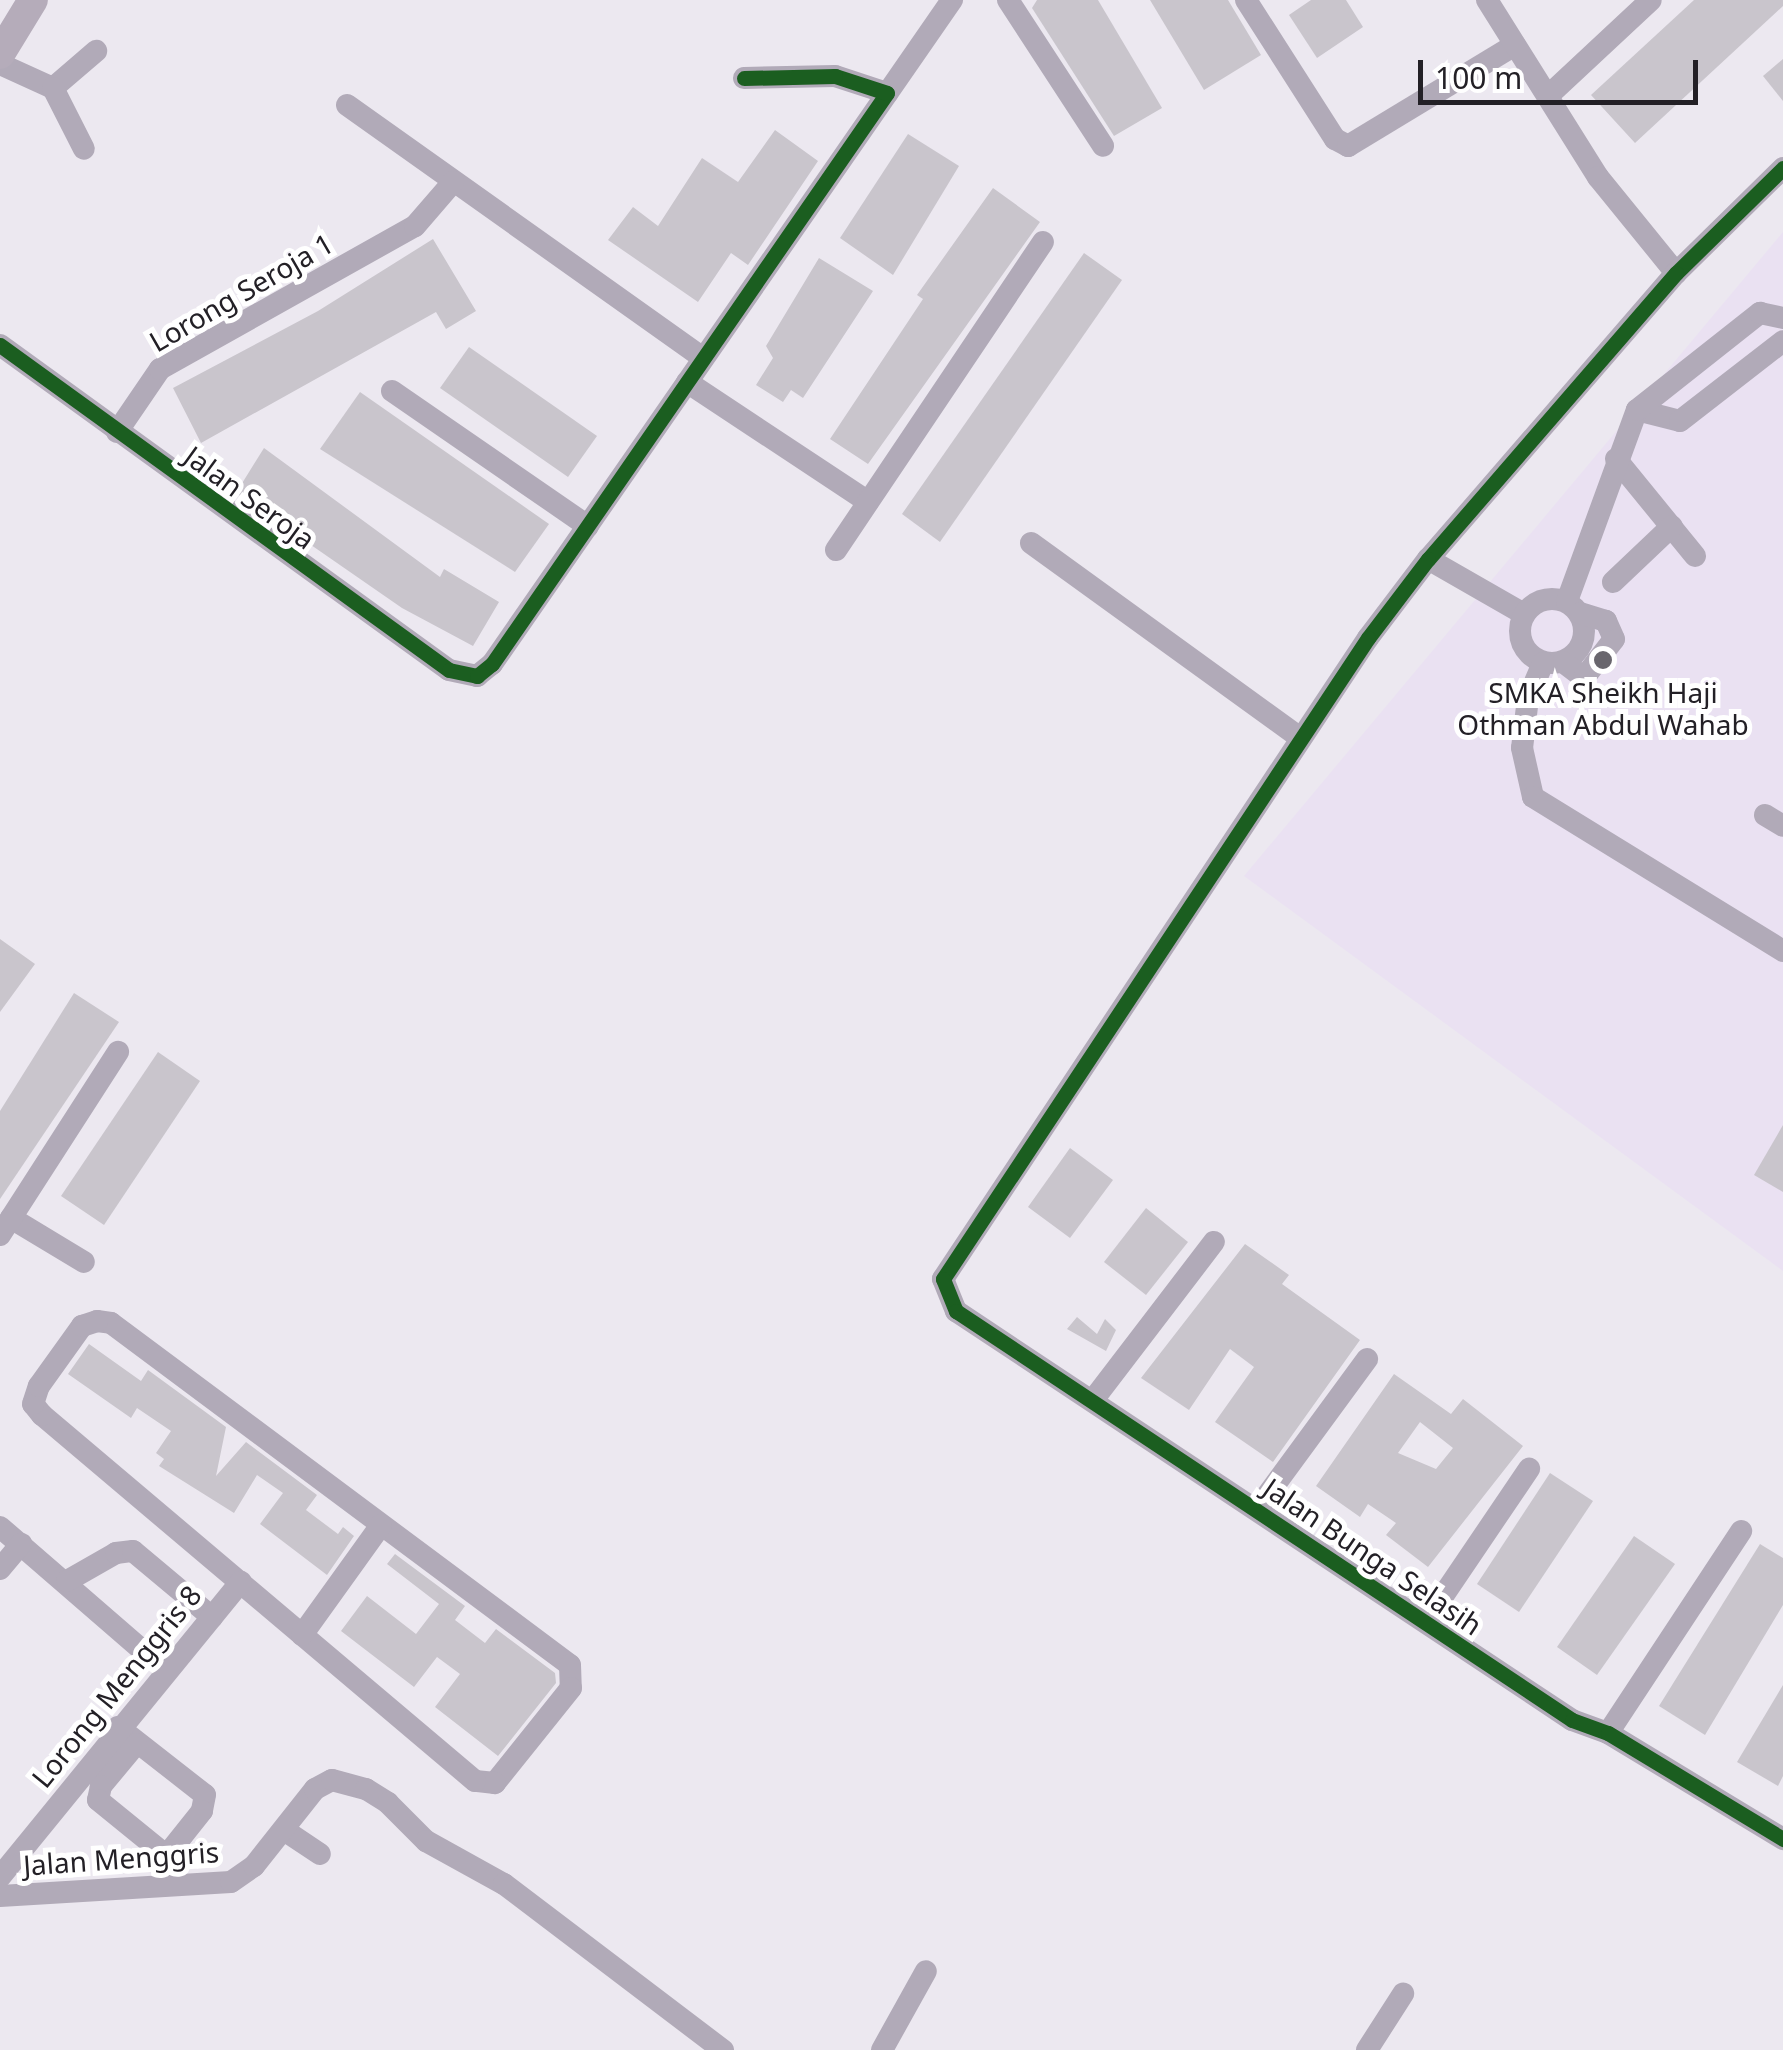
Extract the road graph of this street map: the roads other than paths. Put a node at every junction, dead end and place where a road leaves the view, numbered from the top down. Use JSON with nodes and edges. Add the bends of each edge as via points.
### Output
{"nodes":[{"id":1,"x":33,"y":0,"type":"edge"},
{"id":2,"x":952,"y":0,"type":"edge"},
{"id":3,"x":1008,"y":0,"type":"edge"},
{"id":4,"x":1246,"y":0,"type":"edge"},
{"id":5,"x":1486,"y":0,"type":"edge"},
{"id":6,"x":1651,"y":0,"type":"edge"},
{"id":7,"x":1515,"y":46,"type":"junction"},
{"id":8,"x":96,"y":51,"type":"dead end"},
{"id":9,"x":0,"y":54,"type":"edge"},
{"id":10,"x":0,"y":64,"type":"edge"},
{"id":11,"x":744,"y":78,"type":"dead end"},
{"id":12,"x":54,"y":88,"type":"junction"},
{"id":13,"x":886,"y":93,"type":"junction"},
{"id":14,"x":1549,"y":94,"type":"junction"},
{"id":15,"x":347,"y":105,"type":"dead end"},
{"id":16,"x":1102,"y":146,"type":"dead end"},
{"id":17,"x":84,"y":150,"type":"dead end"},
{"id":18,"x":1783,"y":168,"type":"edge"},
{"id":19,"x":453,"y":182,"type":"junction"},
{"id":20,"x":1043,"y":242,"type":"dead end"},
{"id":21,"x":1676,"y":273,"type":"junction"},
{"id":22,"x":1783,"y":318,"type":"edge"},
{"id":23,"x":1783,"y":341,"type":"edge"},
{"id":24,"x":0,"y":345,"type":"edge"},
{"id":25,"x":703,"y":358,"type":"junction"},
{"id":26,"x":686,"y":382,"type":"junction"},
{"id":27,"x":392,"y":391,"type":"dead end"},
{"id":28,"x":1637,"y":410,"type":"junction"},
{"id":29,"x":117,"y":432,"type":"junction"},
{"id":30,"x":1616,"y":459,"type":"junction"},
{"id":31,"x":868,"y":502,"type":"junction"},
{"id":32,"x":588,"y":526,"type":"junction"},
{"id":33,"x":1672,"y":526,"type":"junction"},
{"id":34,"x":1031,"y":543,"type":"dead end"},
{"id":35,"x":836,"y":550,"type":"dead end"},
{"id":36,"x":1695,"y":556,"type":"dead end"},
{"id":37,"x":1428,"y":559,"type":"junction"},
{"id":38,"x":1612,"y":582,"type":"dead end"},
{"id":39,"x":1574,"y":607,"type":"junction"},
{"id":40,"x":1524,"y":614,"type":"junction"},
{"id":41,"x":1553,"y":663,"type":"junction"},
{"id":42,"x":1299,"y":737,"type":"junction"},
{"id":43,"x":1783,"y":951,"type":"edge"},
{"id":44,"x":118,"y":1052,"type":"dead end"},
{"id":45,"x":6,"y":1226,"type":"edge"},
{"id":46,"x":1214,"y":1242,"type":"dead end"},
{"id":47,"x":84,"y":1262,"type":"dead end"},
{"id":48,"x":1367,"y":1359,"type":"dead end"},
{"id":49,"x":1093,"y":1400,"type":"junction"},
{"id":50,"x":1529,"y":1469,"type":"dead end"},
{"id":51,"x":1257,"y":1509,"type":"junction"},
{"id":52,"x":381,"y":1525,"type":"junction"},
{"id":53,"x":0,"y":1527,"type":"edge"},
{"id":54,"x":1741,"y":1531,"type":"dead end"},
{"id":55,"x":21,"y":1544,"type":"junction"},
{"id":56,"x":0,"y":1569,"type":"edge"},
{"id":57,"x":67,"y":1581,"type":"junction"},
{"id":58,"x":241,"y":1582,"type":"junction"},
{"id":59,"x":212,"y":1617,"type":"junction"},
{"id":60,"x":1426,"y":1621,"type":"junction"},
{"id":61,"x":302,"y":1635,"type":"junction"},
{"id":62,"x":166,"y":1671,"type":"junction"},
{"id":63,"x":118,"y":1727,"type":"junction"},
{"id":64,"x":1608,"y":1732,"type":"junction"},
{"id":65,"x":136,"y":1744,"type":"junction"},
{"id":66,"x":1783,"y":1811,"type":"edge"},
{"id":67,"x":284,"y":1830,"type":"junction"},
{"id":68,"x":1776,"y":1835,"type":"edge"},
{"id":69,"x":162,"y":1852,"type":"junction"},
{"id":70,"x":320,"y":1854,"type":"dead end"},
{"id":71,"x":0,"y":1877,"type":"edge"},
{"id":72,"x":158,"y":1888,"type":"junction"},
{"id":73,"x":0,"y":1896,"type":"edge"},
{"id":74,"x":926,"y":1971,"type":"dead end"},
{"id":75,"x":1402,"y":1994,"type":"dead end"},
{"id":76,"x":723,"y":2050,"type":"edge"},
{"id":77,"x":882,"y":2050,"type":"edge"},
{"id":78,"x":1367,"y":2050,"type":"edge"}],
"edges":[{"from":1,"to":9,"type":"main road"},
{"from":2,"to":13,"type":"street"},
{"from":3,"to":16,"type":"street"},
{"from":4,"to":7,"type":"street","via":[[1335,140],[1348,146]]},
{"from":5,"to":7,"type":"street"},
{"from":6,"to":14,"type":"street"},
{"from":7,"to":14,"type":"street"},
{"from":8,"to":12,"type":"street"},
{"from":10,"to":12,"type":"street"},
{"from":11,"to":13,"type":"street","via":[[835,76]]},
{"from":12,"to":17,"type":"street"},
{"from":13,"to":25,"type":"street"},
{"from":14,"to":21,"type":"street","via":[[1598,177]]},
{"from":15,"to":19,"type":"street"},
{"from":18,"to":21,"type":"street"},
{"from":19,"to":25,"type":"street"},
{"from":19,"to":29,"type":"street","name":"Lorong Seroja 1","via":[[415,226],[160,369]]},
{"from":20,"to":31,"type":"street"},
{"from":21,"to":37,"type":"street"},
{"from":22,"to":28,"type":"street","via":[[1760,313]]},
{"from":23,"to":28,"type":"street","via":[[1680,422]]},
{"from":24,"to":29,"type":"street","name":"Jalan Seroja"},
{"from":25,"to":26,"type":"street"},
{"from":26,"to":31,"type":"street"},
{"from":26,"to":32,"type":"street"},
{"from":27,"to":32,"type":"street"},
{"from":28,"to":30,"type":"street"},
{"from":29,"to":32,"type":"street","name":"Jalan Seroja","via":[[450,670],[477,676]]},
{"from":30,"to":33,"type":"street"},
{"from":30,"to":39,"type":"street"},
{"from":31,"to":35,"type":"street"},
{"from":33,"to":36,"type":"street"},
{"from":33,"to":38,"type":"street"},
{"from":34,"to":42,"type":"street"},
{"from":37,"to":40,"type":"street"},
{"from":37,"to":42,"type":"street"},
{"from":39,"to":40,"type":"street","via":[[1536,602]]},
{"from":39,"to":41,"type":"street","via":[[1606,622],[1614,639],[1584,678]]},
{"from":40,"to":41,"type":"street","via":[[1522,643]]},
{"from":41,"to":43,"type":"street","via":[[1528,698],[1522,748],[1533,797]]},
{"from":42,"to":49,"type":"street","name":"Jalan Bunga Selasih","via":[[942,1280],[945,1298]]},
{"from":44,"to":45,"type":"street"},
{"from":45,"to":47,"type":"street"},
{"from":46,"to":49,"type":"street"},
{"from":48,"to":51,"type":"street"},
{"from":49,"to":51,"type":"street","name":"Jalan Bunga Selasih"},
{"from":50,"to":60,"type":"street"},
{"from":51,"to":60,"type":"street","name":"Jalan Bunga Selasih"},
{"from":52,"to":58,"type":"street","via":[[111,1323],[82,1326],[33,1404]]},
{"from":52,"to":61,"type":"street"},
{"from":52,"to":61,"type":"street","via":[[570,1666],[571,1688],[508,1771],[495,1783],[475,1781]]},
{"from":53,"to":55,"type":"street"},
{"from":54,"to":64,"type":"street"},
{"from":55,"to":56,"type":"street"},
{"from":55,"to":57,"type":"street"},
{"from":57,"to":59,"type":"street","via":[[116,1553],[133,1551]]},
{"from":57,"to":62,"type":"street"},
{"from":58,"to":59,"type":"street","name":"Lorong Menggris 8"},
{"from":58,"to":61,"type":"street"},
{"from":59,"to":62,"type":"street","name":"Lorong Menggris 8"},
{"from":60,"to":64,"type":"street","name":"Jalan Bunga Selasih","via":[[1572,1720]]},
{"from":62,"to":63,"type":"street","name":"Lorong Menggris 8"},
{"from":63,"to":65,"type":"street"},
{"from":63,"to":71,"type":"street","name":"Lorong Menggris 8"},
{"from":64,"to":68,"type":"street","name":"Jalan Bunga Selasih"},
{"from":65,"to":69,"type":"street","via":[[100,1786],[98,1800]]},
{"from":65,"to":69,"type":"street","via":[[153,1748],[206,1795],[202,1811],[171,1850]]},
{"from":66,"to":68,"type":"street"},
{"from":67,"to":70,"type":"street"},
{"from":67,"to":72,"type":"street","name":"Jalan Menggris","via":[[231,1882]]},
{"from":67,"to":76,"type":"street","name":"Jalan Menggris","via":[[315,1789],[332,1780],[366,1789],[426,1842],[504,1884]]},
{"from":69,"to":72,"type":"street"},
{"from":72,"to":73,"type":"street","name":"Jalan Menggris"},
{"from":74,"to":77,"type":"street"},
{"from":75,"to":78,"type":"street"}]}
